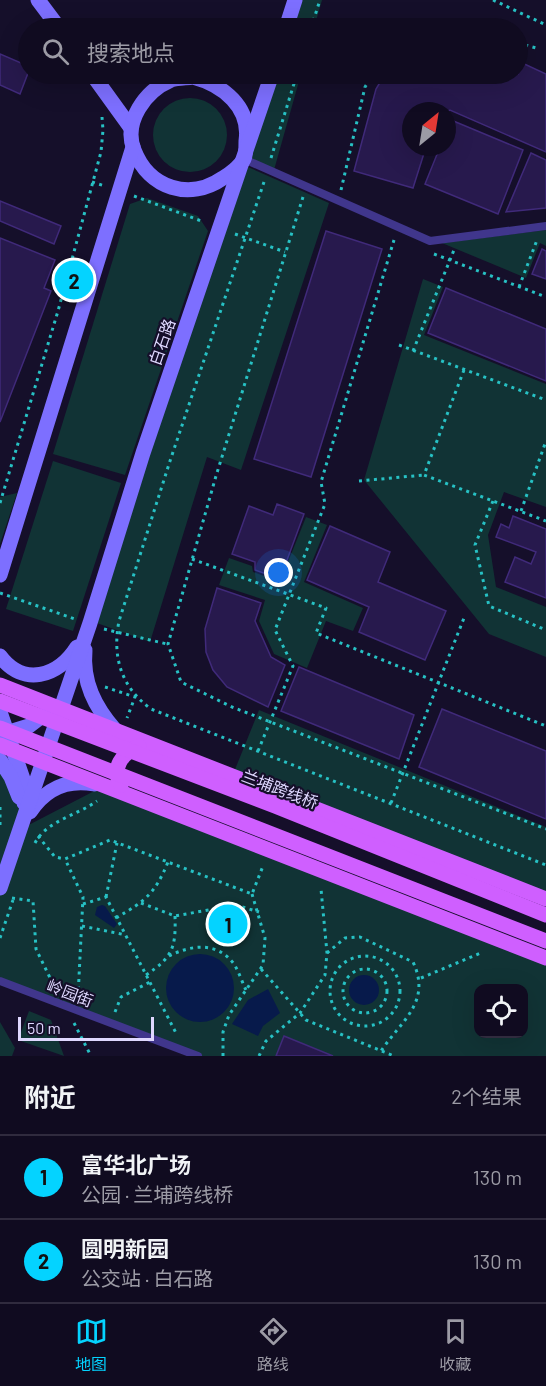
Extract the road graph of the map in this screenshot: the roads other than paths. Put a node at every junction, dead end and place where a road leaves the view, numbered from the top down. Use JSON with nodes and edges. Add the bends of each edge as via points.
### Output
{"nodes":[{"id":1,"x":38,"y":0,"type":"edge"},
{"id":2,"x":295,"y":0,"type":"edge"},
{"id":3,"x":52,"y":18,"type":"edge"},
{"id":4,"x":289,"y":18,"type":"edge"},
{"id":5,"x":99,"y":84,"type":"edge"},
{"id":6,"x":163,"y":84,"type":"edge"},
{"id":7,"x":215,"y":84,"type":"edge"},
{"id":8,"x":269,"y":84,"type":"edge"},
{"id":9,"x":131,"y":128,"type":"junction"},
{"id":10,"x":133,"y":147,"type":"junction"},
{"id":11,"x":244,"y":159,"type":"junction"},
{"id":12,"x":546,"y":226,"type":"edge"},
{"id":13,"x":0,"y":575,"type":"edge"},
{"id":14,"x":90,"y":624,"type":"junction"},
{"id":15,"x":0,"y":656,"type":"edge"},
{"id":16,"x":7,"y":688,"type":"edge"},
{"id":17,"x":0,"y":701,"type":"edge"},
{"id":18,"x":57,"y":707,"type":"junction"},
{"id":19,"x":0,"y":712,"type":"edge"},
{"id":20,"x":38,"y":720,"type":"junction"},
{"id":21,"x":115,"y":730,"type":"junction"},
{"id":22,"x":2,"y":735,"type":"edge"},
{"id":23,"x":47,"y":738,"type":"junction"},
{"id":24,"x":154,"y":745,"type":"junction"},
{"id":25,"x":15,"y":751,"type":"junction"},
{"id":26,"x":0,"y":760,"type":"edge"},
{"id":27,"x":37,"y":760,"type":"junction"},
{"id":28,"x":24,"y":782,"type":"junction"},
{"id":29,"x":102,"y":786,"type":"junction"},
{"id":30,"x":134,"y":798,"type":"junction"},
{"id":31,"x":19,"y":830,"type":"junction"},
{"id":32,"x":3,"y":892,"type":"edge"},
{"id":33,"x":546,"y":899,"type":"edge"},
{"id":34,"x":546,"y":915,"type":"edge"},
{"id":35,"x":546,"y":941,"type":"edge"},
{"id":36,"x":546,"y":958,"type":"edge"},
{"id":37,"x":0,"y":981,"type":"edge"},
{"id":38,"x":198,"y":1056,"type":"edge"}],
"edges":[{"from":1,"to":3,"type":"main road"},
{"from":2,"to":4,"type":"main road"},
{"from":5,"to":9,"type":"main road"},
{"from":6,"to":9,"type":"main road","via":[[153,89],[139,107]]},
{"from":7,"to":11,"type":"main road","via":[[237,104],[245,121]]},
{"from":8,"to":11,"type":"main road","name":"白石路"},
{"from":9,"to":10,"type":"main road"},
{"from":10,"to":11,"type":"main road","via":[[141,166],[172,189],[192,191],[211,186]]},
{"from":10,"to":13,"type":"main road"},
{"from":11,"to":12,"type":"lane","via":[[430,241]]},
{"from":11,"to":14,"type":"main road","name":"白石路","via":[[143,453]]},
{"from":14,"to":15,"type":"main road","via":[[75,651],[47,675],[25,675]]},
{"from":14,"to":18,"type":"main road"},
{"from":14,"to":21,"type":"main road","via":[[85,674],[94,700]]},
{"from":16,"to":18,"type":"main road"},
{"from":16,"to":20,"type":"main road","via":[[27,700]]},
{"from":17,"to":34,"type":"main road","name":"兰埔跨线桥","bridge":true},
{"from":18,"to":20,"type":"main road"},
{"from":18,"to":21,"type":"main road"},
{"from":18,"to":23,"type":"main road"},
{"from":19,"to":22,"type":"main road"},
{"from":20,"to":22,"type":"main road"},
{"from":20,"to":23,"type":"main road"},
{"from":21,"to":23,"type":"main road","via":[[81,725],[66,727]]},
{"from":21,"to":24,"type":"main road"},
{"from":22,"to":25,"type":"main road"},
{"from":22,"to":35,"type":"main road","bridge":true},
{"from":23,"to":27,"type":"main road"},
{"from":24,"to":30,"type":"main road","via":[[132,749],[118,766],[119,781]]},
{"from":24,"to":33,"type":"main road"},
{"from":25,"to":27,"type":"main road"},
{"from":25,"to":28,"type":"main road"},
{"from":26,"to":31,"type":"main road","via":[[18,794]]},
{"from":27,"to":28,"type":"main road"},
{"from":27,"to":29,"type":"main road"},
{"from":27,"to":31,"type":"main road"},
{"from":28,"to":31,"type":"main road"},
{"from":29,"to":30,"type":"main road"},
{"from":29,"to":31,"type":"main road","via":[[74,783],[50,791],[37,801]]},
{"from":30,"to":36,"type":"main road"},
{"from":31,"to":32,"type":"main road"},
{"from":37,"to":38,"type":"lane","name":"岭园街"}]}
